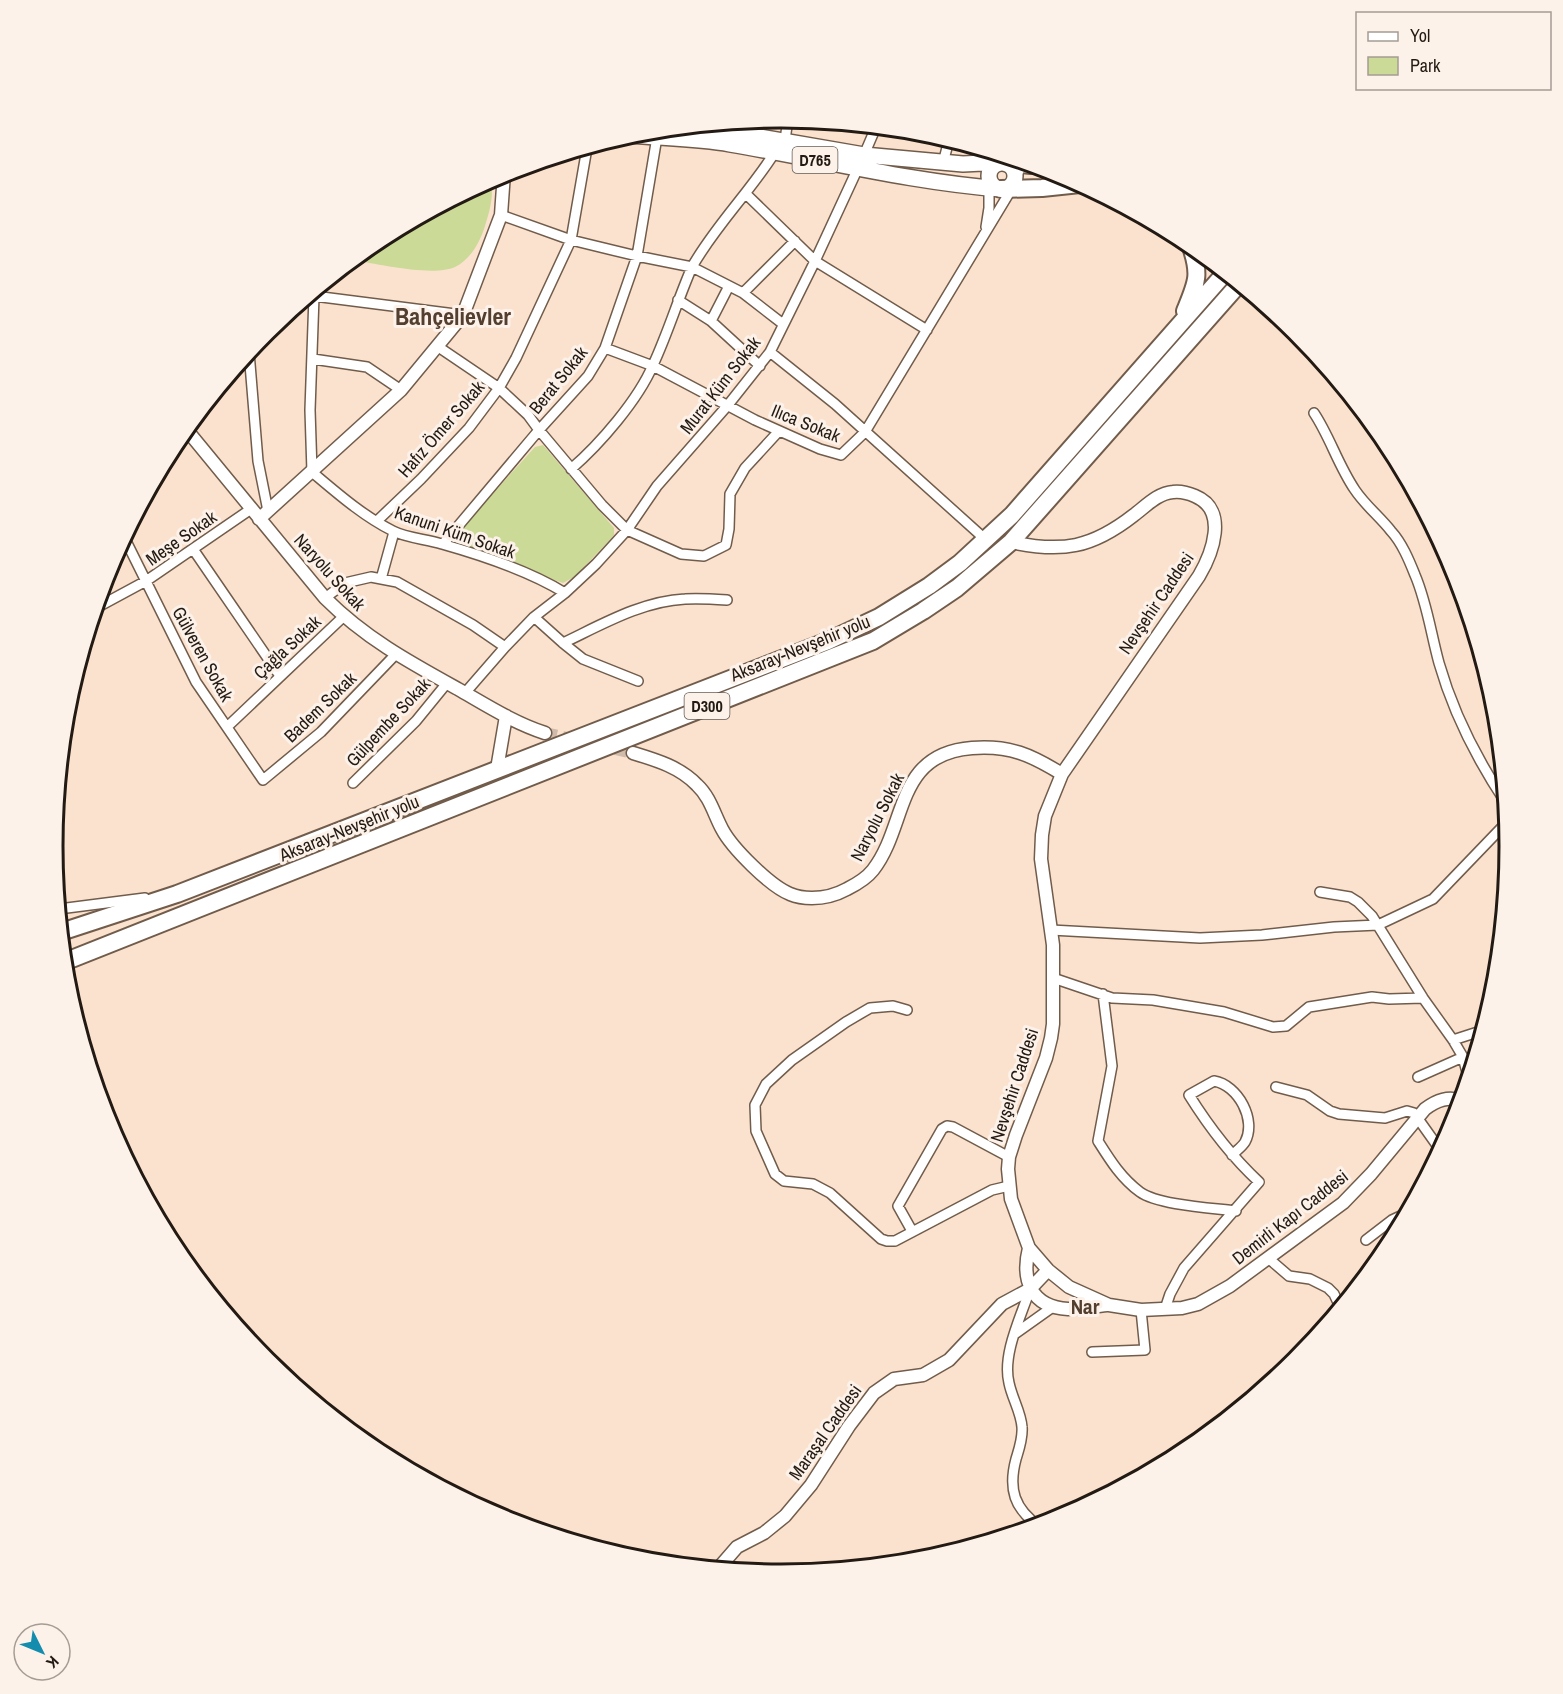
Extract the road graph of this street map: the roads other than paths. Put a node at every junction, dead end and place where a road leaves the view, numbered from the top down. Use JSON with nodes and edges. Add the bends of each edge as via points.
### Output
{"nodes":[{"id":1,"x":785,"y":128,"type":"edge"},
{"id":2,"x":733,"y":130,"type":"edge"},
{"id":3,"x":873,"y":135,"type":"edge"},
{"id":4,"x":668,"y":138,"type":"edge"},
{"id":5,"x":657,"y":140,"type":"edge"},
{"id":6,"x":780,"y":146,"type":"junction"},
{"id":7,"x":947,"y":148,"type":"edge"},
{"id":8,"x":586,"y":156,"type":"edge"},
{"id":9,"x":861,"y":161,"type":"junction"},
{"id":10,"x":943,"y":163,"type":"junction"},
{"id":11,"x":1015,"y":168,"type":"edge"},
{"id":12,"x":1000,"y":175,"type":"edge"},
{"id":13,"x":1049,"y":181,"type":"edge"},
{"id":14,"x":503,"y":185,"type":"edge"},
{"id":15,"x":746,"y":194,"type":"junction"},
{"id":16,"x":501,"y":215,"type":"junction"},
{"id":17,"x":985,"y":232,"type":"junction"},
{"id":18,"x":572,"y":240,"type":"junction"},
{"id":19,"x":795,"y":242,"type":"junction"},
{"id":20,"x":637,"y":256,"type":"junction"},
{"id":21,"x":815,"y":261,"type":"junction"},
{"id":22,"x":1196,"y":261,"type":"edge"},
{"id":23,"x":692,"y":267,"type":"junction"},
{"id":24,"x":1220,"y":278,"type":"edge"},
{"id":25,"x":729,"y":286,"type":"junction"},
{"id":26,"x":1235,"y":290,"type":"edge"},
{"id":27,"x":743,"y":293,"type":"junction"},
{"id":28,"x":319,"y":298,"type":"edge"},
{"id":29,"x":678,"y":300,"type":"junction"},
{"id":30,"x":311,"y":304,"type":"edge"},
{"id":31,"x":463,"y":315,"type":"junction"},
{"id":32,"x":711,"y":321,"type":"junction"},
{"id":33,"x":783,"y":324,"type":"junction"},
{"id":34,"x":1179,"y":324,"type":"junction"},
{"id":35,"x":927,"y":330,"type":"junction"},
{"id":36,"x":437,"y":346,"type":"junction"},
{"id":37,"x":605,"y":348,"type":"junction"},
{"id":38,"x":770,"y":352,"type":"junction"},
{"id":39,"x":313,"y":359,"type":"junction"},
{"id":40,"x":250,"y":363,"type":"edge"},
{"id":41,"x":653,"y":366,"type":"junction"},
{"id":42,"x":760,"y":366,"type":"junction"},
{"id":43,"x":499,"y":388,"type":"junction"},
{"id":44,"x":401,"y":390,"type":"junction"},
{"id":45,"x":728,"y":405,"type":"junction"},
{"id":46,"x":1314,"y":413,"type":"dead end"},
{"id":47,"x":539,"y":430,"type":"junction"},
{"id":48,"x":780,"y":431,"type":"junction"},
{"id":49,"x":865,"y":432,"type":"junction"},
{"id":50,"x":192,"y":436,"type":"edge"},
{"id":51,"x":571,"y":469,"type":"junction"},
{"id":52,"x":312,"y":472,"type":"junction"},
{"id":53,"x":259,"y":513,"type":"junction"},
{"id":54,"x":377,"y":521,"type":"junction"},
{"id":55,"x":627,"y":530,"type":"junction"},
{"id":56,"x":394,"y":532,"type":"junction"},
{"id":57,"x":986,"y":540,"type":"junction"},
{"id":58,"x":1011,"y":542,"type":"junction"},
{"id":59,"x":443,"y":544,"type":"junction"},
{"id":60,"x":129,"y":547,"type":"edge"},
{"id":61,"x":193,"y":549,"type":"junction"},
{"id":62,"x":381,"y":579,"type":"junction"},
{"id":63,"x":146,"y":581,"type":"junction"},
{"id":64,"x":565,"y":594,"type":"junction"},
{"id":65,"x":325,"y":598,"type":"junction"},
{"id":66,"x":727,"y":600,"type":"dead end"},
{"id":67,"x":106,"y":602,"type":"edge"},
{"id":68,"x":343,"y":617,"type":"junction"},
{"id":69,"x":534,"y":617,"type":"junction"},
{"id":70,"x":563,"y":643,"type":"junction"},
{"id":71,"x":505,"y":647,"type":"junction"},
{"id":72,"x":396,"y":654,"type":"junction"},
{"id":73,"x":280,"y":676,"type":"junction"},
{"id":74,"x":638,"y":681,"type":"dead end"},
{"id":75,"x":447,"y":683,"type":"junction"},
{"id":76,"x":465,"y":693,"type":"junction"},
{"id":77,"x":506,"y":716,"type":"junction"},
{"id":78,"x":227,"y":727,"type":"junction"},
{"id":79,"x":545,"y":733,"type":"tunnel mouth"},
{"id":80,"x":633,"y":753,"type":"tunnel mouth"},
{"id":81,"x":497,"y":769,"type":"junction"},
{"id":82,"x":1062,"y":774,"type":"junction"},
{"id":83,"x":263,"y":780,"type":"joint"},
{"id":84,"x":353,"y":783,"type":"dead end"},
{"id":85,"x":1497,"y":787,"type":"edge"},
{"id":86,"x":1499,"y":830,"type":"edge"},
{"id":87,"x":1320,"y":892,"type":"dead end"},
{"id":88,"x":177,"y":894,"type":"junction"},
{"id":89,"x":66,"y":908,"type":"edge"},
{"id":90,"x":1378,"y":925,"type":"junction"},
{"id":91,"x":68,"y":928,"type":"edge"},
{"id":92,"x":1051,"y":930,"type":"junction"},
{"id":93,"x":72,"y":959,"type":"edge"},
{"id":94,"x":1053,"y":978,"type":"junction"},
{"id":95,"x":1103,"y":994,"type":"junction"},
{"id":96,"x":1424,"y":998,"type":"junction"},
{"id":97,"x":907,"y":1010,"type":"dead end"},
{"id":98,"x":1476,"y":1033,"type":"edge"},
{"id":99,"x":1453,"y":1040,"type":"junction"},
{"id":100,"x":1463,"y":1057,"type":"junction"},
{"id":101,"x":1466,"y":1067,"type":"edge"},
{"id":102,"x":1418,"y":1077,"type":"dead end"},
{"id":103,"x":1276,"y":1087,"type":"dead end"},
{"id":104,"x":1454,"y":1099,"type":"edge"},
{"id":105,"x":1418,"y":1116,"type":"junction"},
{"id":106,"x":1436,"y":1142,"type":"edge"},
{"id":107,"x":1232,"y":1155,"type":"junction"},
{"id":108,"x":1009,"y":1157,"type":"junction"},
{"id":109,"x":1009,"y":1186,"type":"junction"},
{"id":110,"x":1236,"y":1211,"type":"junction"},
{"id":111,"x":1397,"y":1218,"type":"edge"},
{"id":112,"x":912,"y":1231,"type":"junction"},
{"id":113,"x":1366,"y":1240,"type":"dead end"},
{"id":114,"x":1029,"y":1248,"type":"junction"},
{"id":115,"x":1268,"y":1258,"type":"junction"},
{"id":116,"x":1048,"y":1270,"type":"junction"},
{"id":117,"x":1069,"y":1287,"type":"junction"},
{"id":118,"x":1030,"y":1289,"type":"junction"},
{"id":119,"x":1338,"y":1302,"type":"edge"},
{"id":120,"x":1109,"y":1305,"type":"junction"},
{"id":121,"x":1054,"y":1306,"type":"junction"},
{"id":122,"x":1165,"y":1309,"type":"junction"},
{"id":123,"x":1141,"y":1310,"type":"junction"},
{"id":124,"x":1016,"y":1334,"type":"junction"},
{"id":125,"x":1092,"y":1352,"type":"dead end"},
{"id":126,"x":1031,"y":1520,"type":"edge"},
{"id":127,"x":723,"y":1563,"type":"edge"}],
"edges":[{"from":1,"to":6,"type":"street"},
{"from":2,"to":6,"type":"main road","number":"D765"},
{"from":3,"to":9,"type":"street","name":"Murat Küm Sokak"},
{"from":4,"to":6,"type":"main road","number":"D765"},
{"from":5,"to":20,"type":"street","name":"Berat Sokak"},
{"from":6,"to":9,"type":"main road","number":"D765"},
{"from":6,"to":15,"type":"street"},
{"from":7,"to":10,"type":"street"},
{"from":8,"to":18,"type":"street","name":"Hafız Ömer Sokak"},
{"from":9,"to":10,"type":"main road","number":"D765"},
{"from":9,"to":12,"type":"main road","number":"D765"},
{"from":9,"to":21,"type":"street","name":"Murat Küm Sokak"},
{"from":10,"to":12,"type":"main road","number":"D765"},
{"from":11,"to":12,"type":"highway","number":"D765"},
{"from":12,"to":13,"type":"highway","number":"D765"},
{"from":12,"to":17,"type":"street"},
{"from":12,"to":17,"type":"street"},
{"from":14,"to":16,"type":"street"},
{"from":15,"to":19,"type":"street"},
{"from":15,"to":23,"type":"street"},
{"from":16,"to":18,"type":"street"},
{"from":16,"to":31,"type":"street"},
{"from":17,"to":35,"type":"street"},
{"from":18,"to":20,"type":"street"},
{"from":18,"to":43,"type":"street","name":"Hafız Ömer Sokak"},
{"from":19,"to":21,"type":"street"},
{"from":19,"to":27,"type":"street"},
{"from":20,"to":23,"type":"street"},
{"from":20,"to":37,"type":"street","name":"Berat Sokak"},
{"from":21,"to":33,"type":"street","name":"Murat Küm Sokak"},
{"from":21,"to":35,"type":"street"},
{"from":22,"to":34,"type":"highway","via":[[1197,283]]},
{"from":23,"to":25,"type":"street"},
{"from":23,"to":29,"type":"street"},
{"from":24,"to":34,"type":"highway","name":"Aksaray-Nevşehir yolu","number":"D300"},
{"from":25,"to":27,"type":"street"},
{"from":25,"to":32,"type":"street"},
{"from":26,"to":58,"type":"highway","name":"Aksaray-Nevşehir yolu","number":"D300"},
{"from":27,"to":33,"type":"street"},
{"from":28,"to":31,"type":"street"},
{"from":29,"to":32,"type":"street"},
{"from":29,"to":41,"type":"street"},
{"from":30,"to":39,"type":"street"},
{"from":31,"to":36,"type":"street"},
{"from":32,"to":42,"type":"street"},
{"from":33,"to":38,"type":"street","name":"Murat Küm Sokak"},
{"from":34,"to":57,"type":"highway","name":"Aksaray-Nevşehir yolu","number":"D300","via":[[1035,491]]},
{"from":35,"to":49,"type":"street"},
{"from":36,"to":43,"type":"street"},
{"from":36,"to":44,"type":"street"},
{"from":37,"to":41,"type":"street","name":"Ilıca Sokak"},
{"from":37,"to":47,"type":"street","name":"Berat Sokak","via":[[588,376]]},
{"from":38,"to":42,"type":"street","name":"Murat Küm Sokak"},
{"from":38,"to":49,"type":"street"},
{"from":39,"to":44,"type":"street","via":[[367,367]]},
{"from":39,"to":52,"type":"street"},
{"from":40,"to":53,"type":"street"},
{"from":41,"to":45,"type":"street","name":"Ilıca Sokak"},
{"from":41,"to":51,"type":"street","via":[[608,431]]},
{"from":42,"to":45,"type":"street","name":"Murat Küm Sokak"},
{"from":43,"to":47,"type":"street"},
{"from":43,"to":54,"type":"street","name":"Hafız Ömer Sokak","via":[[469,428]]},
{"from":44,"to":52,"type":"street"},
{"from":45,"to":48,"type":"street","name":"Ilıca Sokak"},
{"from":45,"to":55,"type":"street","name":"Murat Küm Sokak","via":[[657,486]]},
{"from":46,"to":85,"type":"street","via":[[1356,491],[1406,554],[1423,596],[1451,697]]},
{"from":47,"to":51,"type":"street"},
{"from":47,"to":59,"type":"street","name":"Berat Sokak"},
{"from":48,"to":49,"type":"street","name":"Ilıca Sokak","via":[[841,455]]},
{"from":48,"to":55,"type":"street","via":[[745,468],[730,494],[726,545],[704,556],[681,554]]},
{"from":49,"to":57,"type":"street"},
{"from":50,"to":53,"type":"street","name":"Naryolu Sokak"},
{"from":51,"to":55,"type":"street"},
{"from":52,"to":53,"type":"street"},
{"from":52,"to":54,"type":"street","name":"Kanuni Küm Sokak","via":[[347,503]]},
{"from":53,"to":61,"type":"street","name":"Meşe Sokak"},
{"from":53,"to":65,"type":"street","name":"Naryolu Sokak"},
{"from":54,"to":56,"type":"street","name":"Kanuni Küm Sokak"},
{"from":55,"to":64,"type":"street","name":"Murat Küm Sokak"},
{"from":56,"to":59,"type":"street","name":"Kanuni Küm Sokak"},
{"from":56,"to":62,"type":"street"},
{"from":57,"to":81,"type":"highway","name":"Aksaray-Nevşehir yolu","number":"D300","via":[[921,592],[879,618]]},
{"from":58,"to":82,"type":"street","name":"Nevşehir Caddesi","via":[[1047,548],[1088,541],[1116,528],[1166,493],[1175,492],[1199,498],[1213,514],[1215,523],[1212,549],[1199,576]]},
{"from":58,"to":93,"type":"highway","name":"Aksaray-Nevşehir yolu","number":"D300","via":[[957,588],[873,641]]},
{"from":59,"to":64,"type":"street","name":"Kanuni Küm Sokak","via":[[548,583]]},
{"from":60,"to":63,"type":"street","name":"Gülveren Sokak"},
{"from":61,"to":63,"type":"street","name":"Meşe Sokak"},
{"from":61,"to":73,"type":"street"},
{"from":62,"to":65,"type":"street","via":[[371,577],[345,583]]},
{"from":62,"to":71,"type":"street","via":[[397,582]]},
{"from":63,"to":67,"type":"street","name":"Meşe Sokak"},
{"from":63,"to":78,"type":"street","name":"Gülveren Sokak","via":[[186,663]]},
{"from":64,"to":69,"type":"street","name":"Murat Küm Sokak"},
{"from":65,"to":68,"type":"street","name":"Naryolu Sokak"},
{"from":66,"to":70,"type":"street","via":[[656,603]]},
{"from":68,"to":72,"type":"street","name":"Naryolu Sokak"},
{"from":68,"to":73,"type":"street","name":"Çağla Sokak"},
{"from":69,"to":70,"type":"street"},
{"from":69,"to":71,"type":"street","name":"Murat Küm Sokak"},
{"from":70,"to":74,"type":"street","via":[[583,659]]},
{"from":71,"to":76,"type":"street","name":"Murat Küm Sokak"},
{"from":72,"to":75,"type":"street","name":"Naryolu Sokak"},
{"from":72,"to":83,"type":"street","name":"Badem Sokak","via":[[321,732]]},
{"from":73,"to":78,"type":"street","name":"Çağla Sokak"},
{"from":75,"to":76,"type":"street","name":"Naryolu Sokak"},
{"from":75,"to":84,"type":"street","name":"Gülpembe Sokak","via":[[416,721]]},
{"from":76,"to":77,"type":"street","name":"Naryolu Sokak"},
{"from":77,"to":79,"type":"street","name":"Naryolu Sokak"},
{"from":77,"to":81,"type":"street"},
{"from":78,"to":83,"type":"street","name":"Gülveren Sokak"},
{"from":80,"to":82,"type":"street","name":"Naryolu Sokak","via":[[665,764],[698,785],[736,849],[781,890],[804,898],[829,897],[868,876],[887,844],[913,782],[936,758],[966,748],[1000,747],[1028,755]]},
{"from":81,"to":88,"type":"highway","name":"Aksaray-Nevşehir yolu","number":"D300"},
{"from":82,"to":92,"type":"street","name":"Nevşehir Caddesi","via":[[1042,835],[1042,870]]},
{"from":86,"to":90,"type":"street","via":[[1433,899]]},
{"from":87,"to":90,"type":"street","via":[[1358,902]]},
{"from":88,"to":89,"type":"street"},
{"from":88,"to":91,"type":"highway","name":"Aksaray-Nevşehir yolu","number":"D300"},
{"from":90,"to":92,"type":"street","via":[[1211,938]]},
{"from":90,"to":96,"type":"street"},
{"from":92,"to":94,"type":"street","name":"Nevşehir Caddesi"},
{"from":94,"to":95,"type":"street"},
{"from":94,"to":108,"type":"street","name":"Nevşehir Caddesi","via":[[1052,1038]]},
{"from":95,"to":96,"type":"street","via":[[1224,1012],[1273,1027],[1286,1026],[1317,1005],[1372,997]]},
{"from":95,"to":110,"type":"street","via":[[1112,1066],[1098,1141],[1116,1170],[1141,1193],[1180,1205]]},
{"from":96,"to":99,"type":"street"},
{"from":97,"to":112,"type":"street","via":[[893,1006],[870,1008],[846,1022],[792,1060],[766,1084],[755,1105],[756,1131],[775,1173],[784,1181],[813,1184],[830,1193],[887,1242]]},
{"from":98,"to":99,"type":"street"},
{"from":99,"to":100,"type":"street"},
{"from":100,"to":101,"type":"street"},
{"from":100,"to":102,"type":"street"},
{"from":103,"to":105,"type":"street","via":[[1307,1095],[1339,1114],[1385,1118],[1407,1111]]},
{"from":104,"to":105,"type":"street","name":"Demirli Kapı Caddesi","via":[[1433,1103]]},
{"from":105,"to":106,"type":"street"},
{"from":105,"to":115,"type":"street","name":"Demirli Kapı Caddesi","via":[[1352,1194]]},
{"from":107,"to":107,"type":"street","via":[[1189,1095],[1214,1081],[1227,1085],[1245,1107],[1248,1135]]},
{"from":107,"to":110,"type":"street","via":[[1259,1182]]},
{"from":108,"to":109,"type":"street","name":"Nevşehir Caddesi"},
{"from":108,"to":112,"type":"street","via":[[952,1127],[942,1129],[898,1206]]},
{"from":109,"to":112,"type":"street","via":[[992,1190]]},
{"from":109,"to":114,"type":"street","name":"Nevşehir Caddesi"},
{"from":110,"to":122,"type":"street","via":[[1184,1268]]},
{"from":111,"to":113,"type":"street"},
{"from":114,"to":116,"type":"street","name":"Nevşehir Caddesi"},
{"from":114,"to":118,"type":"street","name":"Nevşehir Caddesi","via":[[1026,1268]]},
{"from":115,"to":119,"type":"street","via":[[1289,1276],[1310,1279],[1328,1288]]},
{"from":115,"to":122,"type":"street","name":"Demirli Kapı Caddesi","via":[[1207,1300]]},
{"from":116,"to":117,"type":"street","name":"Nevşehir Caddesi"},
{"from":116,"to":118,"type":"street","name":"Maraşal Caddesi"},
{"from":117,"to":120,"type":"street","name":"Demirli Kapı Caddesi"},
{"from":117,"to":121,"type":"street"},
{"from":118,"to":121,"type":"street"},
{"from":118,"to":124,"type":"street"},
{"from":118,"to":127,"type":"street","name":"Maraşal Caddesi","via":[[1002,1304],[949,1360],[923,1374],[894,1379],[873,1393],[811,1485],[785,1516],[737,1547]]},
{"from":120,"to":121,"type":"street","name":"Demirli Kapı Caddesi","via":[[1069,1309]]},
{"from":120,"to":123,"type":"street","name":"Demirli Kapı Caddesi"},
{"from":121,"to":124,"type":"street"},
{"from":122,"to":123,"type":"street","name":"Demirli Kapı Caddesi"},
{"from":123,"to":125,"type":"street","via":[[1145,1350]]},
{"from":124,"to":126,"type":"street","via":[[1007,1368],[1022,1433],[1012,1487],[1017,1505]]}]}
